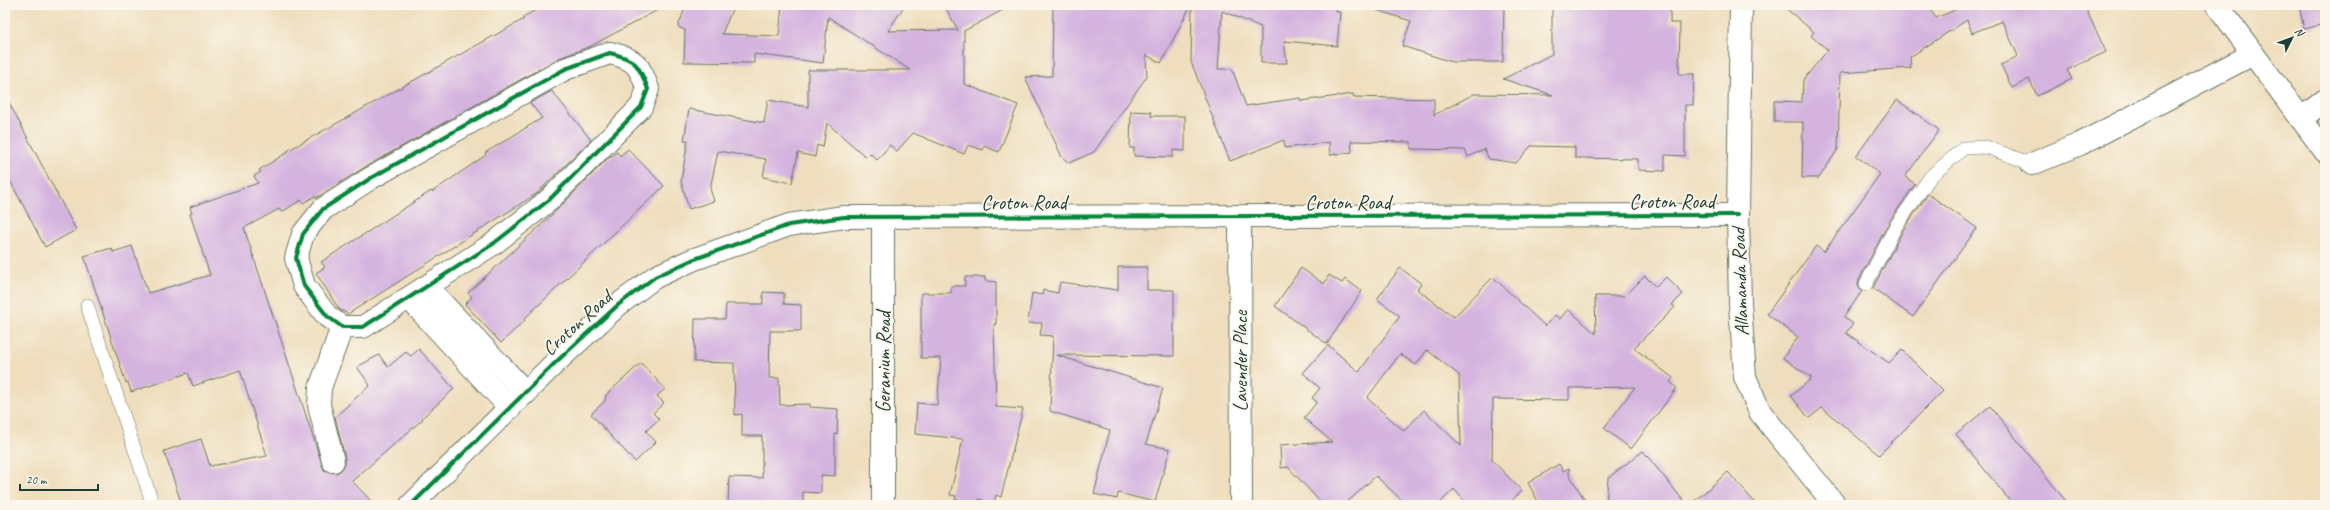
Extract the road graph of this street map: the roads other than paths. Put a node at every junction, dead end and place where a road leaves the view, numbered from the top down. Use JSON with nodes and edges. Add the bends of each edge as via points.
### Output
{"nodes":[{"id":1,"x":1741,"y":5,"type":"edge"},
{"id":2,"x":2217,"y":5,"type":"edge"},
{"id":3,"x":2253,"y":54,"type":"junction"},
{"id":4,"x":2325,"y":100,"type":"edge"},
{"id":5,"x":2301,"y":119,"type":"junction"},
{"id":6,"x":2325,"y":151,"type":"edge"},
{"id":7,"x":2032,"y":164,"type":"joint"},
{"id":8,"x":1738,"y":215,"type":"junction"},
{"id":9,"x":1240,"y":217,"type":"junction"},
{"id":10,"x":883,"y":218,"type":"junction"},
{"id":11,"x":1866,"y":284,"type":"dead end"},
{"id":12,"x":427,"y":287,"type":"junction"},
{"id":13,"x":409,"y":298,"type":"junction"},
{"id":14,"x":87,"y":305,"type":"dead end"},
{"id":15,"x":342,"y":327,"type":"junction"},
{"id":16,"x":518,"y":401,"type":"junction"},
{"id":17,"x":333,"y":461,"type":"dead end"},
{"id":18,"x":153,"y":505,"type":"edge"},
{"id":19,"x":411,"y":505,"type":"edge"},
{"id":20,"x":883,"y":505,"type":"edge"},
{"id":21,"x":1240,"y":505,"type":"edge"},
{"id":22,"x":1835,"y":505,"type":"edge"}],
"edges":[{"from":1,"to":8,"type":"street","name":"Allamanda Road"},
{"from":2,"to":3,"type":"street"},
{"from":3,"to":5,"type":"street"},
{"from":3,"to":7,"type":"street","via":[[2080,144]]},
{"from":4,"to":5,"type":"street"},
{"from":5,"to":6,"type":"street"},
{"from":7,"to":11,"type":"lane","via":[[1986,147],[1964,148],[1931,176],[1896,226]]},
{"from":8,"to":9,"type":"street","name":"Croton Road"},
{"from":8,"to":22,"type":"street","name":"Allamanda Road","via":[[1744,377],[1760,412]]},
{"from":9,"to":10,"type":"street","name":"Croton Road"},
{"from":9,"to":21,"type":"street","name":"Lavender Place"},
{"from":10,"to":16,"type":"street","name":"Croton Road","via":[[844,218],[789,224],[692,260],[655,277],[618,305]]},
{"from":10,"to":20,"type":"street","name":"Geranium Road"},
{"from":12,"to":13,"type":"street"},
{"from":12,"to":15,"type":"street","via":[[493,244],[549,200],[640,107],[648,89],[640,67],[624,56],[610,52],[565,69],[371,178],[323,209],[303,234],[296,258],[304,286],[327,316]]},
{"from":12,"to":16,"type":"street"},
{"from":13,"to":15,"type":"street","via":[[363,326]]},
{"from":13,"to":16,"type":"street"},
{"from":14,"to":18,"type":"lane"},
{"from":15,"to":17,"type":"street","via":[[320,388],[319,405]]},
{"from":16,"to":19,"type":"street","name":"Croton Road"}]}
